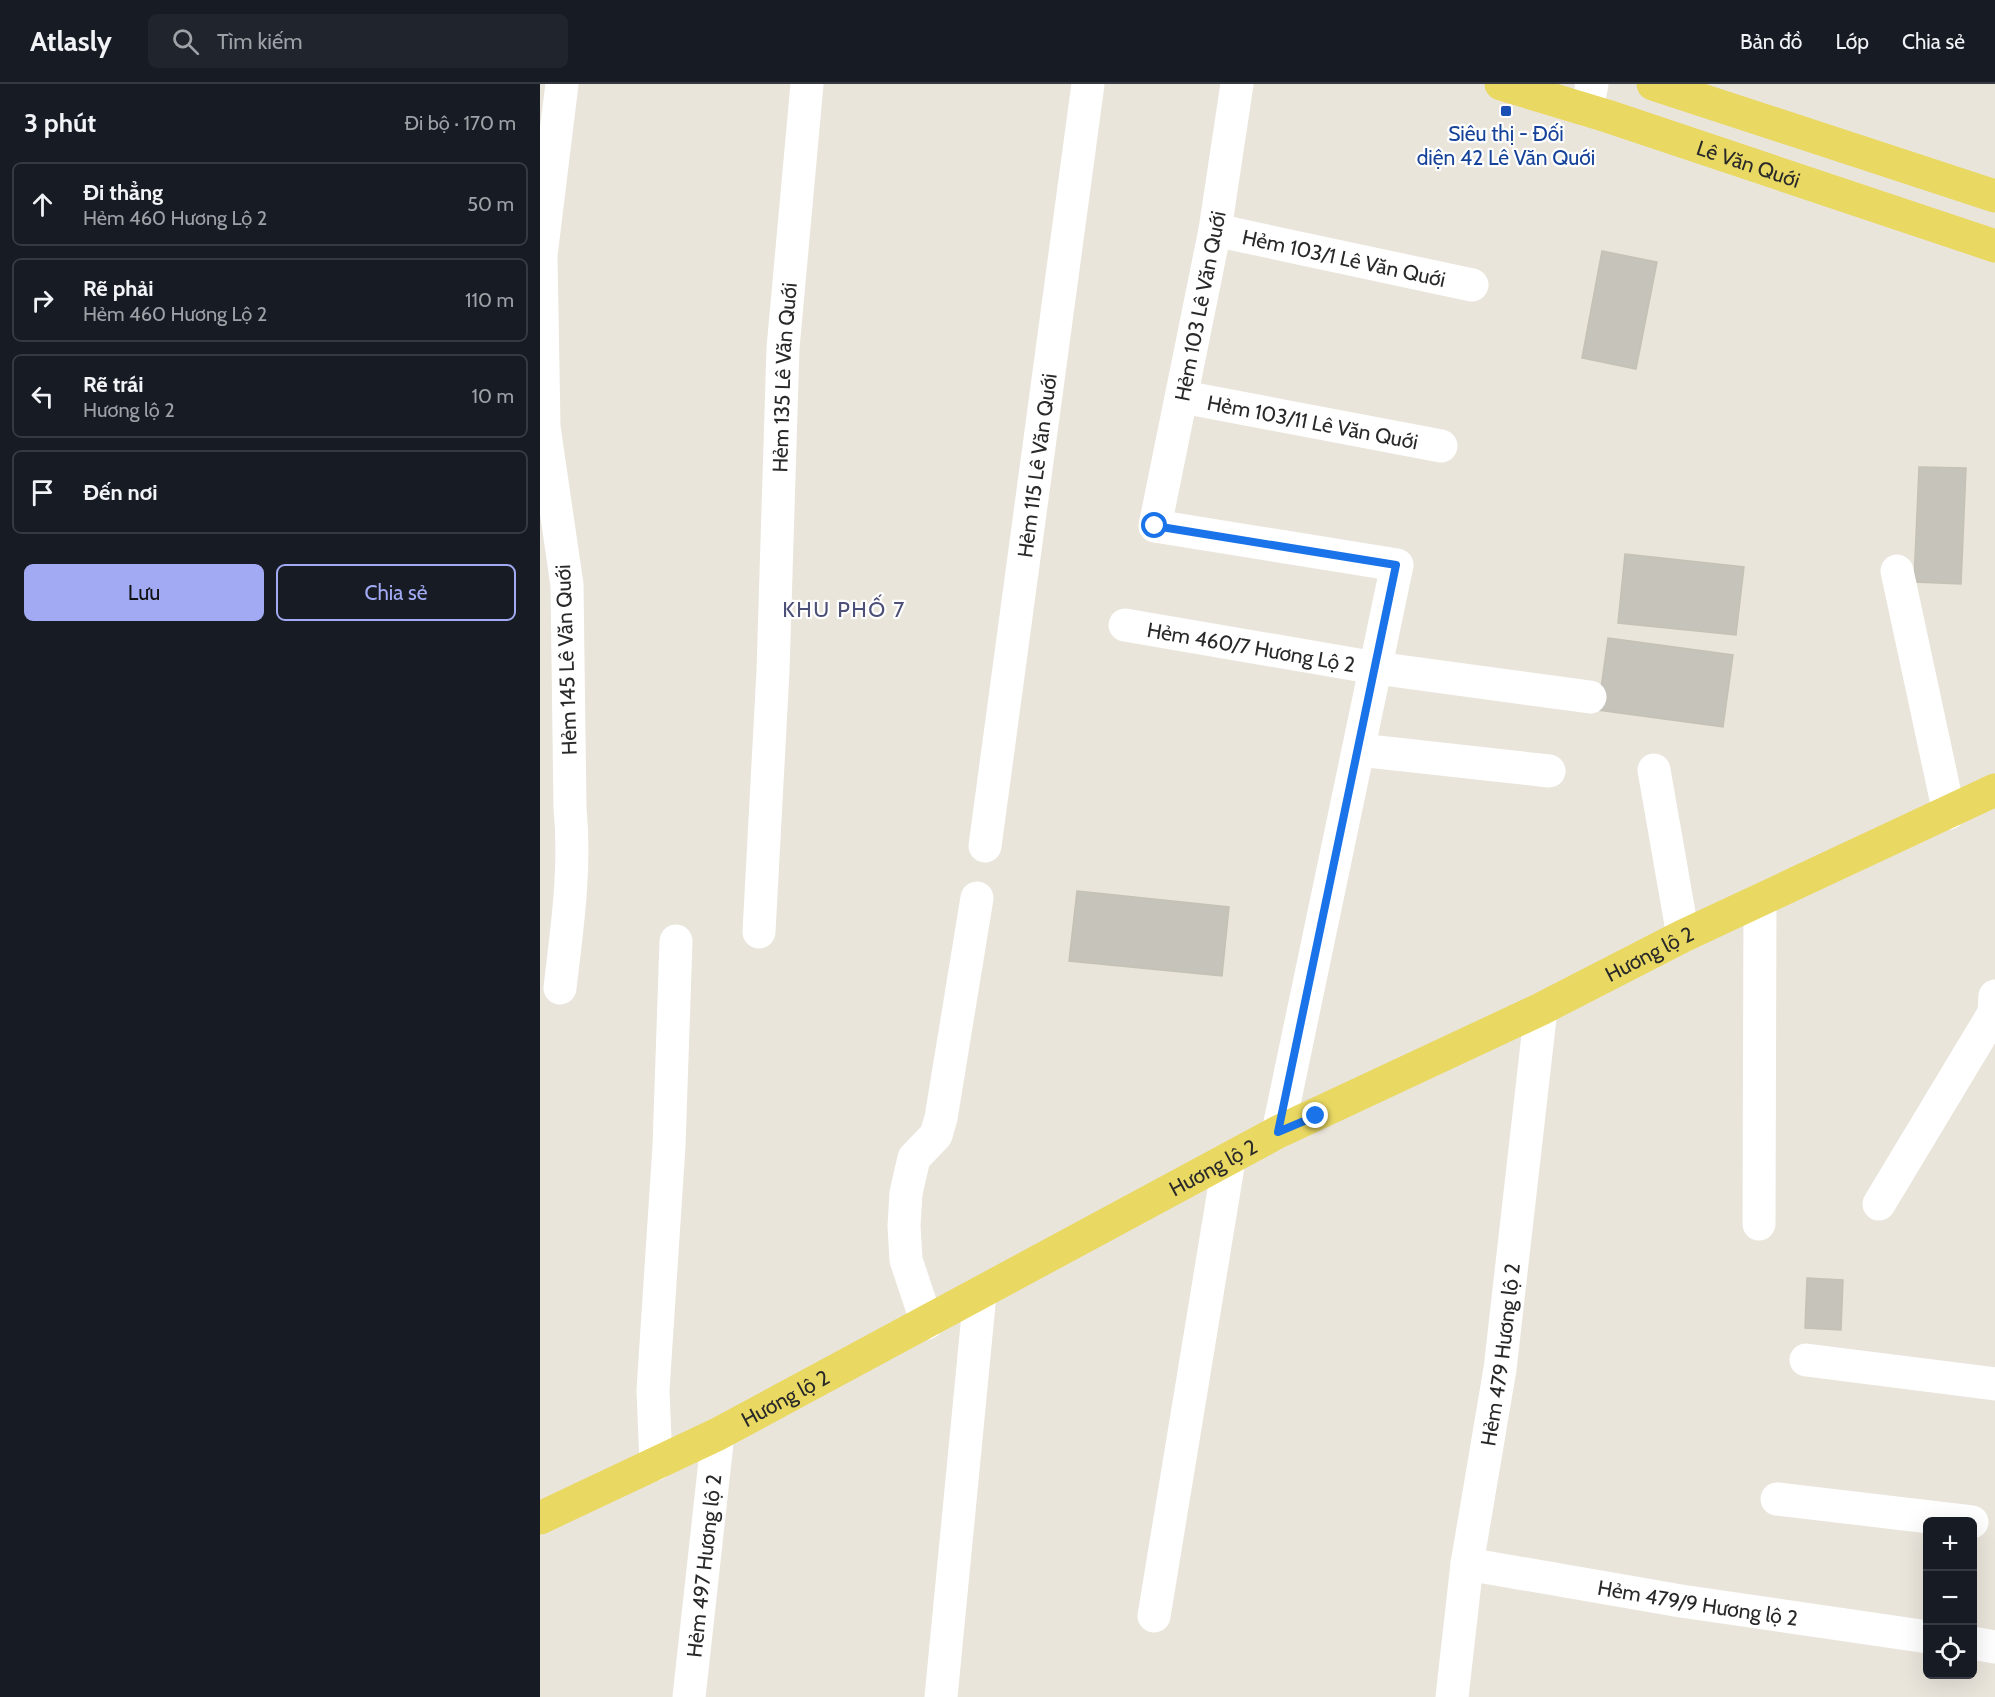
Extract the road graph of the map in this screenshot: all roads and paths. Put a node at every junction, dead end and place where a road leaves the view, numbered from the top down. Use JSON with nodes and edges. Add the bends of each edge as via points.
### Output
{"nodes":[{"id":1,"x":562,"y":84,"type":"edge"},
{"id":2,"x":807,"y":84,"type":"edge"},
{"id":3,"x":1088,"y":84,"type":"edge"},
{"id":4,"x":1237,"y":84,"type":"edge"},
{"id":5,"x":1501,"y":84,"type":"edge"},
{"id":6,"x":1653,"y":84,"type":"edge"},
{"id":7,"x":1589,"y":97,"type":"edge"},
{"id":8,"x":1995,"y":196,"type":"edge"},
{"id":9,"x":1215,"y":230,"type":"junction"},
{"id":10,"x":1995,"y":246,"type":"edge"},
{"id":11,"x":1472,"y":285,"type":"dead end"},
{"id":12,"x":1183,"y":397,"type":"junction"},
{"id":13,"x":1441,"y":446,"type":"dead end"},
{"id":14,"x":1897,"y":571,"type":"dead end"},
{"id":15,"x":553,"y":584,"type":"edge"},
{"id":16,"x":1125,"y":625,"type":"dead end"},
{"id":17,"x":1376,"y":668,"type":"junction"},
{"id":18,"x":1590,"y":697,"type":"dead end"},
{"id":19,"x":1359,"y":750,"type":"junction"},
{"id":20,"x":1654,"y":770,"type":"dead end"},
{"id":21,"x":1550,"y":771,"type":"dead end"},
{"id":22,"x":1995,"y":790,"type":"edge"},
{"id":23,"x":1948,"y":813,"type":"junction"},
{"id":24,"x":985,"y":846,"type":"dead end"},
{"id":25,"x":977,"y":898,"type":"dead end"},
{"id":26,"x":1760,"y":901,"type":"junction"},
{"id":27,"x":759,"y":932,"type":"dead end"},
{"id":28,"x":1683,"y":936,"type":"junction"},
{"id":29,"x":676,"y":942,"type":"dead end"},
{"id":30,"x":560,"y":988,"type":"dead end"},
{"id":31,"x":1995,"y":996,"type":"edge"},
{"id":32,"x":1540,"y":1009,"type":"junction"},
{"id":33,"x":1278,"y":1132,"type":"junction"},
{"id":34,"x":1228,"y":1161,"type":"junction"},
{"id":35,"x":1879,"y":1204,"type":"dead end"},
{"id":36,"x":1759,"y":1224,"type":"dead end"},
{"id":37,"x":980,"y":1294,"type":"junction"},
{"id":38,"x":927,"y":1323,"type":"junction"},
{"id":39,"x":1806,"y":1360,"type":"dead end"},
{"id":40,"x":1995,"y":1384,"type":"edge"},
{"id":41,"x":718,"y":1434,"type":"junction"},
{"id":42,"x":656,"y":1464,"type":"junction"},
{"id":43,"x":1777,"y":1499,"type":"dead end"},
{"id":44,"x":1930,"y":1517,"type":"edge"},
{"id":45,"x":540,"y":1518,"type":"edge"},
{"id":46,"x":1977,"y":1522,"type":"edge"},
{"id":47,"x":1995,"y":1524,"type":"edge"},
{"id":48,"x":1467,"y":1564,"type":"junction"},
{"id":49,"x":1154,"y":1616,"type":"dead end"},
{"id":50,"x":1923,"y":1636,"type":"edge"},
{"id":51,"x":1977,"y":1644,"type":"edge"},
{"id":52,"x":1995,"y":1647,"type":"edge"},
{"id":53,"x":689,"y":1697,"type":"edge"},
{"id":54,"x":941,"y":1697,"type":"edge"},
{"id":55,"x":1452,"y":1697,"type":"edge"}],
"edges":[{"from":1,"to":15,"type":"street","name":"Hẻm 145 Lê Văn Quới","via":[[542,255],[544,427]]},
{"from":2,"to":27,"type":"street","name":"Hẻm 135 Lê Văn Quới","via":[[783,348]]},
{"from":3,"to":24,"type":"street","name":"Hẻm 115 Lê Văn Quới"},
{"from":4,"to":9,"type":"street","name":"Hẻm 103 Lê Văn Quới"},
{"from":5,"to":7,"type":"main road","name":"Lê Văn Quới"},
{"from":6,"to":8,"type":"main road"},
{"from":7,"to":10,"type":"main road","name":"Lê Văn Quới"},
{"from":9,"to":11,"type":"street","name":"Hẻm 103/1 Lê Văn Quới"},
{"from":9,"to":12,"type":"street","name":"Hẻm 103 Lê Văn Quới"},
{"from":12,"to":13,"type":"street","name":"Hẻm 103/11 Lê Văn Quới"},
{"from":12,"to":17,"type":"street","name":"Hẻm 103 Lê Văn Quới","via":[[1155,526],[1396,565]]},
{"from":14,"to":23,"type":"street"},
{"from":15,"to":30,"type":"street","name":"Hẻm 145 Lê Văn Quới","via":[[574,842],[573,886]]},
{"from":16,"to":17,"type":"street","name":"Hẻm 460/7 Hương Lộ 2"},
{"from":17,"to":18,"type":"street","name":"Hẻm 460/7 Hương Lộ 2"},
{"from":17,"to":19,"type":"street"},
{"from":19,"to":21,"type":"street"},
{"from":19,"to":33,"type":"street"},
{"from":20,"to":28,"type":"street"},
{"from":22,"to":23,"type":"main road","name":"Hương lộ 2"},
{"from":23,"to":26,"type":"main road","name":"Hương lộ 2"},
{"from":25,"to":38,"type":"street","via":[[941,1118],[936,1135],[914,1158],[906,1193],[906,1260]]},
{"from":26,"to":28,"type":"main road","name":"Hương lộ 2"},
{"from":26,"to":36,"type":"street"},
{"from":28,"to":32,"type":"main road","name":"Hương lộ 2"},
{"from":29,"to":42,"type":"street","via":[[669,1146],[653,1390]]},
{"from":31,"to":35,"type":"street","via":[[1994,1013]]},
{"from":32,"to":33,"type":"main road","name":"Hương lộ 2"},
{"from":32,"to":48,"type":"street","name":"Hẻm 479 Hương lộ 2","via":[[1500,1369]]},
{"from":33,"to":34,"type":"main road","name":"Hương lộ 2"},
{"from":34,"to":37,"type":"main road","name":"Hương lộ 2"},
{"from":34,"to":49,"type":"street"},
{"from":37,"to":38,"type":"main road","name":"Hương lộ 2"},
{"from":37,"to":54,"type":"street"},
{"from":38,"to":41,"type":"main road","name":"Hương lộ 2"},
{"from":39,"to":40,"type":"street"},
{"from":41,"to":42,"type":"main road","name":"Hương lộ 2"},
{"from":41,"to":53,"type":"street","name":"Hẻm 497 Hương lộ 2"},
{"from":42,"to":45,"type":"main road","name":"Hương lộ 2"},
{"from":43,"to":44,"type":"street"},
{"from":46,"to":47,"type":"street"},
{"from":48,"to":50,"type":"street","name":"Hẻm 479/9 Hương lộ 2","via":[[1681,1601]]},
{"from":48,"to":55,"type":"street","name":"Hẻm 479 Hương lộ 2"},
{"from":51,"to":52,"type":"street"}]}
